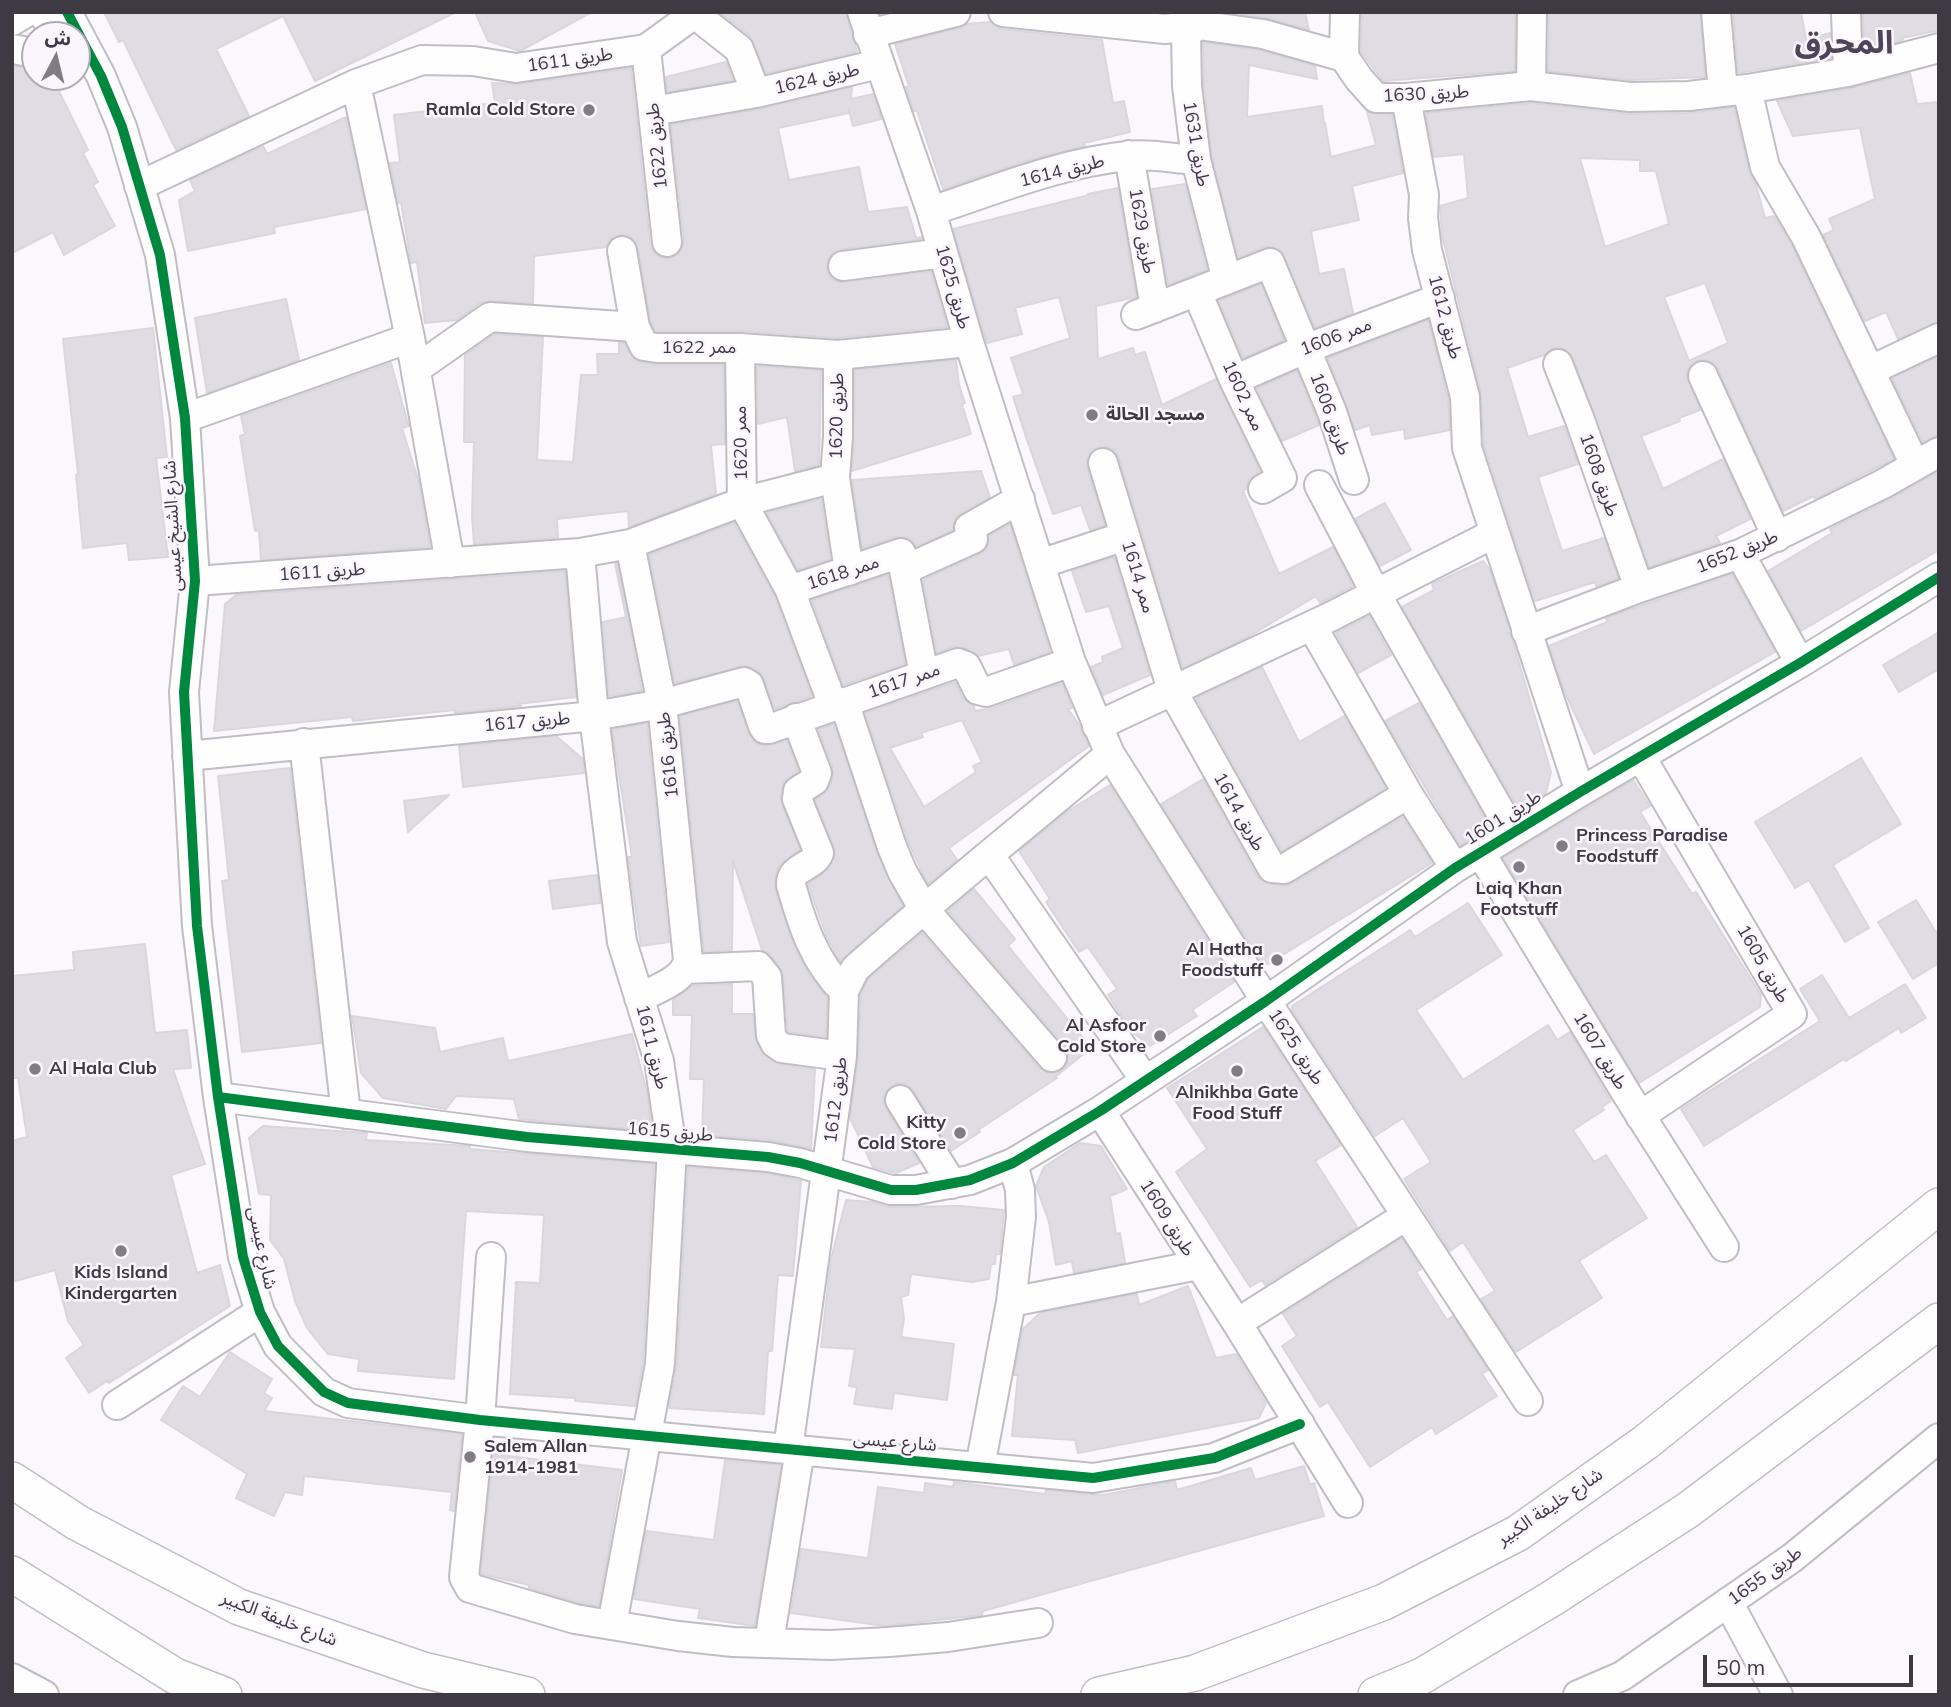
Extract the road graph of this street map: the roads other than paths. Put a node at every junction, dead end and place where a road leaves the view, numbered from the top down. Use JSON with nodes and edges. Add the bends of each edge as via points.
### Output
{"nodes":[{"id":1,"x":27,"y":12,"type":"edge"},
{"id":2,"x":68,"y":12,"type":"edge"},
{"id":3,"x":956,"y":12,"type":"edge"},
{"id":4,"x":1003,"y":12,"type":"edge"},
{"id":5,"x":1345,"y":12,"type":"edge"},
{"id":6,"x":1532,"y":12,"type":"edge"},
{"id":7,"x":1716,"y":12,"type":"edge"},
{"id":8,"x":1846,"y":12,"type":"edge"},
{"id":9,"x":693,"y":13,"type":"edge"},
{"id":10,"x":1100,"y":18,"type":"edge"},
{"id":11,"x":1198,"y":19,"type":"edge"},
{"id":12,"x":12,"y":21,"type":"edge"},
{"id":13,"x":865,"y":23,"type":"edge"},
{"id":14,"x":1939,"y":48,"type":"edge"},
{"id":15,"x":646,"y":49,"type":"junction"},
{"id":16,"x":1344,"y":57,"type":"junction"},
{"id":17,"x":879,"y":64,"type":"junction"},
{"id":18,"x":1848,"y":72,"type":"junction"},
{"id":19,"x":356,"y":84,"type":"junction"},
{"id":20,"x":1531,"y":86,"type":"junction"},
{"id":21,"x":88,"y":91,"type":"edge"},
{"id":22,"x":1735,"y":91,"type":"junction"},
{"id":23,"x":756,"y":93,"type":"junction"},
{"id":24,"x":1406,"y":99,"type":"junction"},
{"id":25,"x":653,"y":111,"type":"junction"},
{"id":26,"x":1129,"y":155,"type":"junction"},
{"id":27,"x":1196,"y":160,"type":"junction"},
{"id":28,"x":135,"y":175,"type":"junction"},
{"id":29,"x":931,"y":211,"type":"junction"},
{"id":30,"x":667,"y":242,"type":"dead end"},
{"id":31,"x":622,"y":251,"type":"dead end"},
{"id":32,"x":943,"y":253,"type":"junction"},
{"id":33,"x":843,"y":266,"type":"dead end"},
{"id":34,"x":1227,"y":280,"type":"junction"},
{"id":35,"x":1197,"y":292,"type":"junction"},
{"id":36,"x":1440,"y":298,"type":"junction"},
{"id":37,"x":635,"y":327,"type":"junction"},
{"id":38,"x":410,"y":338,"type":"junction"},
{"id":39,"x":1939,"y":338,"type":"edge"},
{"id":40,"x":969,"y":342,"type":"junction"},
{"id":41,"x":740,"y":348,"type":"junction"},
{"id":42,"x":1305,"y":349,"type":"junction"},
{"id":43,"x":838,"y":355,"type":"junction"},
{"id":44,"x":1558,"y":364,"type":"dead end"},
{"id":45,"x":416,"y":369,"type":"junction"},
{"id":46,"x":1871,"y":370,"type":"junction"},
{"id":47,"x":1703,"y":376,"type":"dead end"},
{"id":48,"x":1234,"y":380,"type":"junction"},
{"id":49,"x":185,"y":418,"type":"junction"},
{"id":50,"x":1927,"y":459,"type":"edge"},
{"id":51,"x":1103,"y":463,"type":"dead end"},
{"id":52,"x":835,"y":478,"type":"junction"},
{"id":53,"x":1354,"y":480,"type":"dead end"},
{"id":54,"x":1320,"y":485,"type":"dead end"},
{"id":55,"x":1263,"y":489,"type":"dead end"},
{"id":56,"x":1020,"y":499,"type":"junction"},
{"id":57,"x":742,"y":502,"type":"junction"},
{"id":58,"x":1493,"y":534,"type":"junction"},
{"id":59,"x":1125,"y":536,"type":"junction"},
{"id":60,"x":1777,"y":537,"type":"junction"},
{"id":61,"x":630,"y":544,"type":"junction"},
{"id":62,"x":580,"y":553,"type":"junction"},
{"id":63,"x":1740,"y":554,"type":"junction"},
{"id":64,"x":450,"y":563,"type":"junction"},
{"id":65,"x":1041,"y":564,"type":"junction"},
{"id":66,"x":904,"y":570,"type":"junction"},
{"id":67,"x":849,"y":571,"type":"junction"},
{"id":68,"x":1939,"y":577,"type":"edge"},
{"id":69,"x":195,"y":581,"type":"junction"},
{"id":70,"x":1639,"y":588,"type":"junction"},
{"id":71,"x":790,"y":590,"type":"junction"},
{"id":72,"x":1376,"y":594,"type":"junction"},
{"id":73,"x":1312,"y":626,"type":"junction"},
{"id":74,"x":1526,"y":631,"type":"junction"},
{"id":75,"x":1071,"y":662,"type":"junction"},
{"id":76,"x":1800,"y":663,"type":"junction"},
{"id":77,"x":924,"y":675,"type":"junction"},
{"id":78,"x":747,"y":683,"type":"joint"},
{"id":79,"x":1172,"y":690,"type":"junction"},
{"id":80,"x":662,"y":704,"type":"junction"},
{"id":81,"x":838,"y":704,"type":"junction"},
{"id":82,"x":594,"y":716,"type":"junction"},
{"id":83,"x":796,"y":718,"type":"junction"},
{"id":84,"x":1097,"y":726,"type":"junction"},
{"id":85,"x":304,"y":743,"type":"junction"},
{"id":86,"x":1110,"y":754,"type":"junction"},
{"id":87,"x":187,"y":756,"type":"junction"},
{"id":88,"x":1641,"y":757,"type":"junction"},
{"id":89,"x":1580,"y":792,"type":"junction"},
{"id":90,"x":1408,"y":793,"type":"junction"},
{"id":91,"x":1511,"y":832,"type":"junction"},
{"id":92,"x":1480,"y":852,"type":"junction"},
{"id":93,"x":990,"y":856,"type":"junction"},
{"id":94,"x":1455,"y":867,"type":"junction"},
{"id":95,"x":923,"y":908,"type":"junction"},
{"id":96,"x":687,"y":969,"type":"junction"},
{"id":97,"x":844,"y":990,"type":"junction"},
{"id":98,"x":639,"y":998,"type":"junction"},
{"id":99,"x":1265,"y":1001,"type":"junction"},
{"id":100,"x":842,"y":1056,"type":"junction"},
{"id":101,"x":1052,"y":1057,"type":"dead end"},
{"id":102,"x":1145,"y":1080,"type":"junction"},
{"id":103,"x":218,"y":1097,"type":"junction"},
{"id":104,"x":900,"y":1100,"type":"dead end"},
{"id":105,"x":1100,"y":1111,"type":"junction"},
{"id":106,"x":346,"y":1114,"type":"junction"},
{"id":107,"x":1640,"y":1116,"type":"junction"},
{"id":108,"x":672,"y":1149,"type":"junction"},
{"id":109,"x":1013,"y":1163,"type":"junction"},
{"id":110,"x":828,"y":1172,"type":"junction"},
{"id":111,"x":952,"y":1184,"type":"junction"},
{"id":112,"x":1939,"y":1206,"type":"edge"},
{"id":113,"x":1406,"y":1216,"type":"junction"},
{"id":114,"x":1724,"y":1247,"type":"dead end"},
{"id":115,"x":491,"y":1257,"type":"dead end"},
{"id":116,"x":1198,"y":1265,"type":"junction"},
{"id":117,"x":1010,"y":1302,"type":"junction"},
{"id":118,"x":260,"y":1312,"type":"junction"},
{"id":119,"x":1939,"y":1321,"type":"edge"},
{"id":120,"x":1237,"y":1323,"type":"junction"},
{"id":121,"x":1528,"y":1401,"type":"dead end"},
{"id":122,"x":117,"y":1405,"type":"dead end"},
{"id":123,"x":480,"y":1420,"type":"junction"},
{"id":124,"x":1300,"y":1424,"type":"junction"},
{"id":125,"x":647,"y":1436,"type":"junction"},
{"id":126,"x":1939,"y":1438,"type":"edge"},
{"id":127,"x":794,"y":1450,"type":"junction"},
{"id":128,"x":980,"y":1467,"type":"junction"},
{"id":129,"x":12,"y":1480,"type":"edge"},
{"id":130,"x":1348,"y":1503,"type":"dead end"},
{"id":131,"x":12,"y":1574,"type":"edge"},
{"id":132,"x":1728,"y":1602,"type":"junction"},
{"id":133,"x":1038,"y":1623,"type":"dead end"},
{"id":134,"x":612,"y":1625,"type":"junction"},
{"id":135,"x":769,"y":1642,"type":"junction"},
{"id":136,"x":12,"y":1678,"type":"edge"},
{"id":137,"x":44,"y":1695,"type":"edge"},
{"id":138,"x":224,"y":1695,"type":"edge"},
{"id":139,"x":527,"y":1695,"type":"edge"},
{"id":140,"x":1099,"y":1695,"type":"edge"},
{"id":141,"x":1376,"y":1695,"type":"edge"},
{"id":142,"x":1578,"y":1695,"type":"edge"},
{"id":143,"x":1778,"y":1695,"type":"edge"}],
"edges":[{"from":1,"to":12,"type":"street"},
{"from":2,"to":28,"type":"street","name":"شارع الشيخ عيسى","via":[[122,127]]},
{"from":3,"to":13,"type":"street"},
{"from":4,"to":10,"type":"street"},
{"from":5,"to":16,"type":"street"},
{"from":6,"to":20,"type":"street"},
{"from":7,"to":22,"type":"street"},
{"from":8,"to":18,"type":"street"},
{"from":9,"to":15,"type":"street","name":"طريق 1611"},
{"from":9,"to":23,"type":"street","name":"طريق 1624","via":[[739,49]]},
{"from":10,"to":11,"type":"street","via":[[1165,29]]},
{"from":11,"to":16,"type":"street"},
{"from":11,"to":27,"type":"street","name":"طريق 1631","via":[[1186,34],[1186,86]]},
{"from":13,"to":17,"type":"street","name":"طريق 1625"},
{"from":14,"to":18,"type":"street","name":"طريق 1630"},
{"from":15,"to":19,"type":"street","name":"طريق 1611","via":[[516,68],[422,60]]},
{"from":15,"to":25,"type":"street","name":"طريق 1622"},
{"from":16,"to":24,"type":"street","name":"طريق 1630","via":[[1376,97]]},
{"from":17,"to":23,"type":"street","name":"طريق 1624"},
{"from":17,"to":29,"type":"street","name":"طريق 1625"},
{"from":18,"to":22,"type":"street","name":"طريق 1630"},
{"from":19,"to":28,"type":"street","name":"طريق 1611"},
{"from":19,"to":38,"type":"street"},
{"from":20,"to":22,"type":"street","name":"طريق 1630","via":[[1630,97]]},
{"from":20,"to":24,"type":"street","name":"طريق 1630"},
{"from":21,"to":28,"type":"street","name":"شارع الشيخ عيسى"},
{"from":22,"to":46,"type":"street","via":[[1765,167],[1806,237]]},
{"from":23,"to":25,"type":"street","name":"طريق 1624"},
{"from":24,"to":36,"type":"street","name":"طريق 1612","via":[[1424,195],[1427,250]]},
{"from":25,"to":30,"type":"street","name":"طريق 1622"},
{"from":26,"to":27,"type":"street","name":"طريق 1614"},
{"from":26,"to":29,"type":"street","name":"طريق 1614","via":[[1073,166]]},
{"from":26,"to":35,"type":"street","name":"طريق 1629","via":[[1146,311]]},
{"from":27,"to":34,"type":"street","name":"طريق 1631"},
{"from":28,"to":49,"type":"street","name":"شارع الشيخ عيسى","via":[[160,256]]},
{"from":29,"to":32,"type":"street","name":"طريق 1625"},
{"from":31,"to":37,"type":"street"},
{"from":32,"to":33,"type":"street"},
{"from":32,"to":40,"type":"street","name":"طريق 1625"},
{"from":34,"to":35,"type":"street"},
{"from":34,"to":42,"type":"street","via":[[1270,263]]},
{"from":35,"to":48,"type":"street","name":"ممر 1602"},
{"from":36,"to":42,"type":"street","name":"ممر 1606"},
{"from":36,"to":58,"type":"street","name":"طريق 1612","via":[[1465,397],[1466,448]]},
{"from":37,"to":41,"type":"street","name":"ممر 1622","via":[[644,346]]},
{"from":37,"to":45,"type":"street","via":[[490,317]]},
{"from":38,"to":45,"type":"street"},
{"from":38,"to":49,"type":"street"},
{"from":39,"to":46,"type":"street"},
{"from":40,"to":43,"type":"street","name":"ممر 1622"},
{"from":40,"to":56,"type":"street","name":"طريق 1625"},
{"from":41,"to":43,"type":"street","name":"ممر 1622"},
{"from":41,"to":57,"type":"street","name":"ممر 1620"},
{"from":42,"to":48,"type":"street","name":"ممر 1606"},
{"from":42,"to":53,"type":"street","name":"طريق 1606"},
{"from":43,"to":52,"type":"street","name":"طريق 1620"},
{"from":44,"to":70,"type":"street","name":"طريق 1608"},
{"from":45,"to":64,"type":"street"},
{"from":46,"to":50,"type":"street"},
{"from":47,"to":60,"type":"street"},
{"from":48,"to":55,"type":"street","name":"ممر 1602","via":[[1282,478]]},
{"from":49,"to":69,"type":"street","name":"شارع الشيخ عيسى"},
{"from":50,"to":60,"type":"street","name":"طريق 1652"},
{"from":51,"to":59,"type":"street","name":"ممر 1614"},
{"from":52,"to":57,"type":"street","name":"طريق 1620"},
{"from":52,"to":67,"type":"street","name":"طريق 1620"},
{"from":54,"to":72,"type":"street"},
{"from":56,"to":65,"type":"street","name":"طريق 1625"},
{"from":56,"to":66,"type":"street","name":"ممر 1618","via":[[969,528],[973,539]]},
{"from":57,"to":61,"type":"street","name":"ممر 1620"},
{"from":57,"to":71,"type":"street","name":"ممر 1618"},
{"from":58,"to":72,"type":"street"},
{"from":58,"to":74,"type":"street","name":"طريق 1612"},
{"from":59,"to":65,"type":"street"},
{"from":59,"to":79,"type":"street","name":"ممر 1614"},
{"from":60,"to":63,"type":"street","name":"طريق 1652"},
{"from":61,"to":62,"type":"street","name":"طريق 1611"},
{"from":61,"to":80,"type":"street","name":"طريق 1616"},
{"from":62,"to":64,"type":"street","name":"طريق 1611"},
{"from":62,"to":82,"type":"street","name":"طريق 1611"},
{"from":63,"to":70,"type":"street","name":"طريق 1652"},
{"from":63,"to":76,"type":"street"},
{"from":64,"to":69,"type":"street","name":"طريق 1611"},
{"from":65,"to":75,"type":"street","name":"طريق 1625"},
{"from":66,"to":67,"type":"street","name":"ممر 1618","via":[[901,553]]},
{"from":66,"to":77,"type":"street"},
{"from":67,"to":71,"type":"street","name":"ممر 1618"},
{"from":68,"to":76,"type":"street","name":"طريق 1601"},
{"from":69,"to":87,"type":"street","name":"شارع الشيخ عيسى","via":[[184,692]]},
{"from":70,"to":74,"type":"street","name":"طريق 1652"},
{"from":71,"to":81,"type":"street","name":"ممر 1618"},
{"from":72,"to":73,"type":"street"},
{"from":72,"to":91,"type":"street"},
{"from":73,"to":79,"type":"street"},
{"from":73,"to":90,"type":"street"},
{"from":74,"to":89,"type":"street","name":"طريق 1612"},
{"from":75,"to":77,"type":"street","name":"ممر 1617","via":[[986,692],[978,690],[962,664]]},
{"from":75,"to":84,"type":"street","name":"طريق 1625"},
{"from":76,"to":88,"type":"street","name":"طريق 1601"},
{"from":77,"to":81,"type":"street","name":"ممر 1617"},
{"from":78,"to":80,"type":"street","name":"طريق 1617"},
{"from":78,"to":83,"type":"street","name":"ممر 1617","via":[[765,729]]},
{"from":79,"to":84,"type":"street"},
{"from":79,"to":90,"type":"street","name":"طريق 1614","via":[[1272,868],[1284,869]]},
{"from":80,"to":82,"type":"street","name":"طريق 1617"},
{"from":80,"to":96,"type":"street","name":"طريق 1616"},
{"from":81,"to":83,"type":"street","name":"ممر 1617"},
{"from":81,"to":95,"type":"street","via":[[902,871]]},
{"from":82,"to":85,"type":"street","name":"طريق 1617"},
{"from":82,"to":98,"type":"street","name":"طريق 1611","via":[[622,942]]},
{"from":83,"to":97,"type":"street","via":[[817,773],[814,781],[798,791],[797,799],[819,853],[790,880],[801,922],[821,964]]},
{"from":84,"to":86,"type":"street","name":"طريق 1625"},
{"from":85,"to":87,"type":"street","name":"طريق 1617"},
{"from":85,"to":106,"type":"street"},
{"from":86,"to":93,"type":"street"},
{"from":86,"to":99,"type":"street","name":"طريق 1625"},
{"from":87,"to":103,"type":"street","name":"شارع الشيخ عيسى","via":[[197,926]]},
{"from":88,"to":89,"type":"street","name":"طريق 1601"},
{"from":88,"to":107,"type":"street","name":"طريق 1605","via":[[1793,1014]]},
{"from":89,"to":91,"type":"street","name":"طريق 1601"},
{"from":90,"to":94,"type":"street"},
{"from":91,"to":92,"type":"street","name":"طريق 1601"},
{"from":92,"to":94,"type":"street","name":"طريق 1601"},
{"from":92,"to":107,"type":"street","name":"طريق 1607"},
{"from":93,"to":95,"type":"street"},
{"from":93,"to":102,"type":"street"},
{"from":94,"to":99,"type":"street","name":"طريق 1601"},
{"from":95,"to":97,"type":"street","via":[[855,969]]},
{"from":95,"to":101,"type":"street"},
{"from":96,"to":98,"type":"street"},
{"from":96,"to":100,"type":"street","via":[[758,966],[767,977],[775,1043],[782,1048]]},
{"from":97,"to":100,"type":"street","name":"طريق 1612"},
{"from":98,"to":108,"type":"street","name":"طريق 1611","via":[[659,1061]]},
{"from":99,"to":102,"type":"street","name":"طريق 1601"},
{"from":99,"to":113,"type":"street","name":"طريق 1625"},
{"from":100,"to":110,"type":"street","name":"طريق 1612"},
{"from":102,"to":105,"type":"street","name":"طريق 1601"},
{"from":103,"to":106,"type":"street","name":"طريق 1615"},
{"from":103,"to":118,"type":"street","name":"شارع عيسى","via":[[243,1257]]},
{"from":104,"to":111,"type":"street"},
{"from":105,"to":109,"type":"street","name":"طريق 1615"},
{"from":105,"to":116,"type":"street","name":"طريق 1609"},
{"from":106,"to":108,"type":"street","name":"طريق 1615","via":[[527,1137]]},
{"from":107,"to":114,"type":"street","name":"طريق 1607"},
{"from":108,"to":110,"type":"street","name":"طريق 1615","via":[[768,1157]]},
{"from":108,"to":125,"type":"street","name":"طريق 1611","via":[[660,1364]]},
{"from":109,"to":111,"type":"street","name":"طريق 1615"},
{"from":109,"to":117,"type":"street","via":[[1021,1217]]},
{"from":110,"to":111,"type":"street","name":"طريق 1615","via":[[891,1190]]},
{"from":110,"to":127,"type":"street","name":"طريق 1612"},
{"from":112,"to":140,"type":"main road","name":"شارع خليفة الكبير","via":[[1646,1442],[1518,1533],[1384,1602],[1195,1674]]},
{"from":113,"to":120,"type":"street"},
{"from":113,"to":121,"type":"street","name":"طريق 1625"},
{"from":115,"to":123,"type":"street"},
{"from":116,"to":117,"type":"street"},
{"from":116,"to":120,"type":"street","name":"طريق 1609"},
{"from":117,"to":128,"type":"street"},
{"from":118,"to":122,"type":"street"},
{"from":118,"to":123,"type":"street","name":"شارع عيسى","via":[[278,1346],[309,1379],[336,1398]]},
{"from":119,"to":141,"type":"main road","via":[[1688,1510],[1422,1676]]},
{"from":120,"to":124,"type":"street","name":"طريق 1609"},
{"from":123,"to":125,"type":"street","name":"شارع عيسى"},
{"from":123,"to":134,"type":"street","via":[[466,1583],[475,1591]]},
{"from":124,"to":128,"type":"street","name":"شارع عيسى","via":[[1214,1458],[1093,1478]]},
{"from":124,"to":130,"type":"street","name":"طريق 1609"},
{"from":125,"to":127,"type":"street","name":"شارع عيسى"},
{"from":125,"to":134,"type":"street","name":"طريق 1611"},
{"from":126,"to":132,"type":"street","name":"طريق 1655","via":[[1792,1558]]},
{"from":127,"to":128,"type":"street","name":"شارع عيسى"},
{"from":127,"to":135,"type":"street","name":"طريق 1612"},
{"from":129,"to":139,"type":"main road","name":"شارع خليفة الكبير","via":[[78,1523],[239,1607],[424,1671]]},
{"from":131,"to":138,"type":"main road","via":[[175,1676]]},
{"from":132,"to":142,"type":"street","name":"طريق 1655","via":[[1622,1675]]},
{"from":132,"to":143,"type":"street"},
{"from":133,"to":135,"type":"street","via":[[889,1642]]},
{"from":134,"to":135,"type":"street","via":[[733,1642]]},
{"from":136,"to":137,"type":"street"}]}
